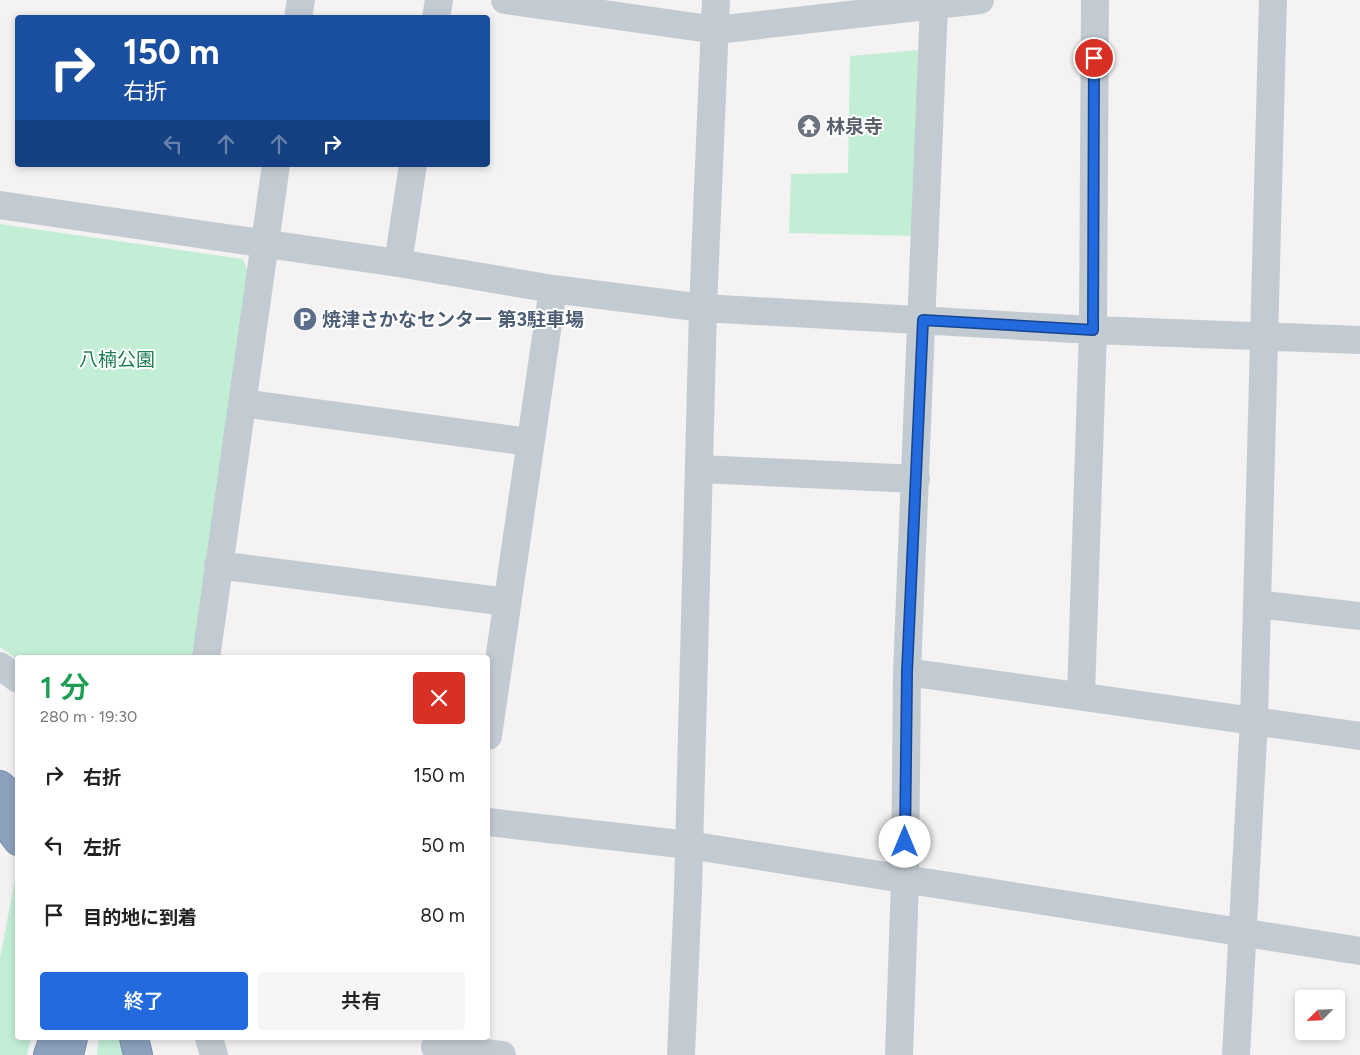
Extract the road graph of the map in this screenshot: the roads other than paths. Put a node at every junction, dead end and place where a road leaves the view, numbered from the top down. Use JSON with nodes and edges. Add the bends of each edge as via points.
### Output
{"nodes":[{"id":1,"x":301,"y":0,"type":"edge"},
{"id":2,"x":439,"y":0,"type":"edge"},
{"id":3,"x":505,"y":0,"type":"edge"},
{"id":4,"x":716,"y":0,"type":"edge"},
{"id":5,"x":980,"y":0,"type":"edge"},
{"id":6,"x":1095,"y":0,"type":"edge"},
{"id":7,"x":1273,"y":0,"type":"edge"},
{"id":8,"x":934,"y":5,"type":"junction"},
{"id":9,"x":298,"y":15,"type":"edge"},
{"id":10,"x":436,"y":15,"type":"edge"},
{"id":11,"x":716,"y":30,"type":"junction"},
{"id":12,"x":276,"y":167,"type":"edge"},
{"id":13,"x":413,"y":167,"type":"edge"},
{"id":14,"x":0,"y":206,"type":"edge"},
{"id":15,"x":264,"y":244,"type":"junction"},
{"id":16,"x":398,"y":263,"type":"junction"},
{"id":17,"x":552,"y":289,"type":"junction"},
{"id":18,"x":703,"y":308,"type":"junction"},
{"id":19,"x":923,"y":320,"type":"junction"},
{"id":20,"x":1093,"y":330,"type":"junction"},
{"id":21,"x":1263,"y":337,"type":"junction"},
{"id":22,"x":1360,"y":340,"type":"edge"},
{"id":23,"x":242,"y":403,"type":"junction"},
{"id":24,"x":530,"y":442,"type":"junction"},
{"id":25,"x":700,"y":469,"type":"junction"},
{"id":26,"x":916,"y":479,"type":"junction"},
{"id":27,"x":218,"y":565,"type":"junction"},
{"id":28,"x":507,"y":602,"type":"junction"},
{"id":29,"x":1257,"y":604,"type":"junction"},
{"id":30,"x":1360,"y":616,"type":"edge"},
{"id":31,"x":206,"y":655,"type":"edge"},
{"id":32,"x":0,"y":666,"type":"edge"},
{"id":33,"x":907,"y":672,"type":"junction"},
{"id":34,"x":15,"y":677,"type":"edge"},
{"id":35,"x":1081,"y":696,"type":"junction"},
{"id":36,"x":1254,"y":720,"type":"junction"},
{"id":37,"x":490,"y":722,"type":"edge"},
{"id":38,"x":1360,"y":736,"type":"edge"},
{"id":39,"x":9,"y":800,"type":"edge"},
{"id":40,"x":490,"y":822,"type":"edge"},
{"id":41,"x":15,"y":827,"type":"edge"},
{"id":42,"x":689,"y":845,"type":"junction"},
{"id":43,"x":905,"y":880,"type":"junction"},
{"id":44,"x":1241,"y":934,"type":"junction"},
{"id":45,"x":1360,"y":951,"type":"edge"},
{"id":46,"x":53,"y":1040,"type":"edge"},
{"id":47,"x":73,"y":1040,"type":"edge"},
{"id":48,"x":134,"y":1040,"type":"edge"},
{"id":49,"x":210,"y":1040,"type":"edge"},
{"id":50,"x":435,"y":1046,"type":"edge"},
{"id":51,"x":48,"y":1055,"type":"edge"},
{"id":52,"x":69,"y":1055,"type":"edge"},
{"id":53,"x":138,"y":1055,"type":"edge"},
{"id":54,"x":214,"y":1055,"type":"edge"},
{"id":55,"x":502,"y":1055,"type":"edge"},
{"id":56,"x":681,"y":1055,"type":"edge"},
{"id":57,"x":899,"y":1055,"type":"edge"},
{"id":58,"x":1236,"y":1055,"type":"edge"}],
"edges":[{"from":1,"to":9,"type":"street"},
{"from":2,"to":10,"type":"street"},
{"from":3,"to":11,"type":"street"},
{"from":4,"to":11,"type":"street"},
{"from":5,"to":8,"type":"street"},
{"from":6,"to":20,"type":"street"},
{"from":7,"to":21,"type":"street"},
{"from":8,"to":11,"type":"street"},
{"from":8,"to":19,"type":"street"},
{"from":11,"to":18,"type":"street"},
{"from":12,"to":15,"type":"street"},
{"from":13,"to":16,"type":"street"},
{"from":14,"to":15,"type":"street"},
{"from":15,"to":16,"type":"street"},
{"from":15,"to":23,"type":"street"},
{"from":16,"to":17,"type":"street"},
{"from":17,"to":18,"type":"street"},
{"from":17,"to":24,"type":"street"},
{"from":18,"to":19,"type":"street"},
{"from":18,"to":25,"type":"street"},
{"from":19,"to":20,"type":"street"},
{"from":19,"to":26,"type":"street"},
{"from":20,"to":21,"type":"street"},
{"from":20,"to":35,"type":"street"},
{"from":21,"to":22,"type":"street"},
{"from":21,"to":29,"type":"street"},
{"from":23,"to":24,"type":"street"},
{"from":23,"to":27,"type":"street"},
{"from":24,"to":28,"type":"street"},
{"from":25,"to":26,"type":"street"},
{"from":25,"to":42,"type":"street"},
{"from":26,"to":33,"type":"street"},
{"from":27,"to":28,"type":"street"},
{"from":27,"to":31,"type":"street"},
{"from":28,"to":37,"type":"street"},
{"from":29,"to":30,"type":"street"},
{"from":29,"to":36,"type":"street"},
{"from":32,"to":34,"type":"street"},
{"from":33,"to":35,"type":"street"},
{"from":33,"to":43,"type":"street"},
{"from":35,"to":36,"type":"street"},
{"from":36,"to":38,"type":"street"},
{"from":36,"to":44,"type":"street"},
{"from":39,"to":41,"type":"highway"},
{"from":40,"to":42,"type":"street"},
{"from":42,"to":43,"type":"street"},
{"from":42,"to":56,"type":"street"},
{"from":43,"to":44,"type":"street"},
{"from":43,"to":57,"type":"street"},
{"from":44,"to":45,"type":"street"},
{"from":44,"to":58,"type":"street"},
{"from":46,"to":51,"type":"highway"},
{"from":47,"to":52,"type":"highway"},
{"from":48,"to":53,"type":"highway"},
{"from":49,"to":54,"type":"street"},
{"from":50,"to":55,"type":"street"}]}
